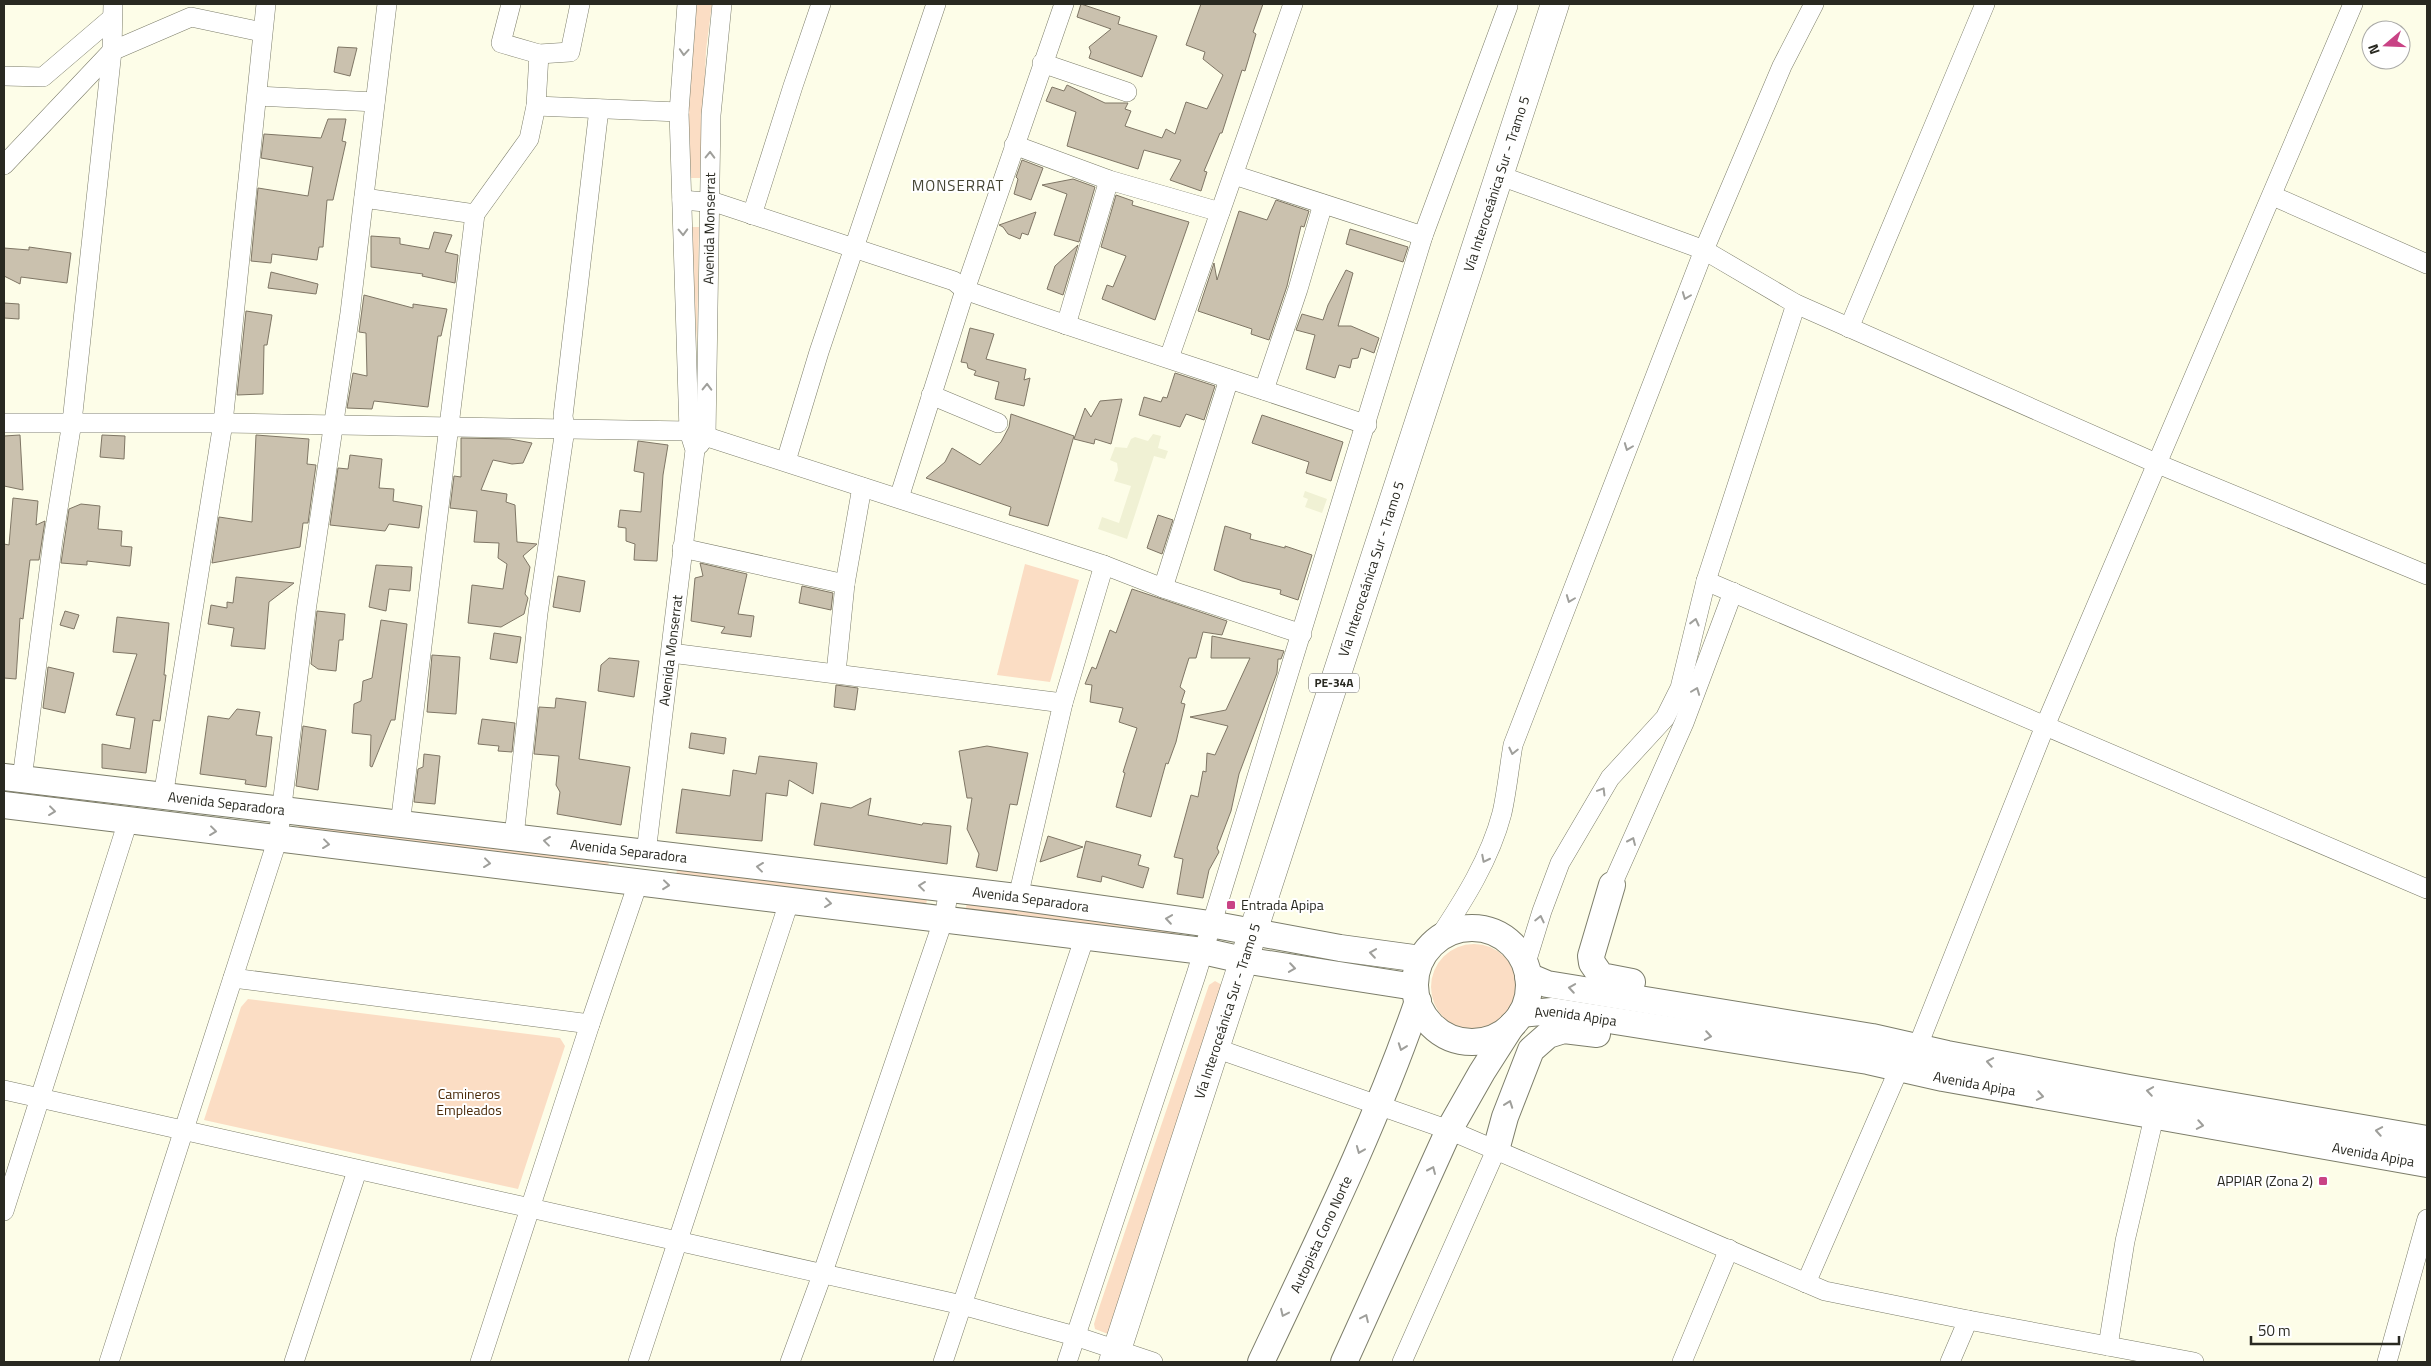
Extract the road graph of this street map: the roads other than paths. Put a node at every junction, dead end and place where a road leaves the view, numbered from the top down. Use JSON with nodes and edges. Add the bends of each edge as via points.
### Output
{"nodes":[{"id":1,"x":266,"y":4,"type":"edge"},
{"id":2,"x":387,"y":4,"type":"edge"},
{"id":3,"x":510,"y":4,"type":"edge"},
{"id":4,"x":580,"y":4,"type":"edge"},
{"id":5,"x":687,"y":4,"type":"edge"},
{"id":6,"x":722,"y":4,"type":"edge"},
{"id":7,"x":822,"y":4,"type":"edge"},
{"id":8,"x":936,"y":4,"type":"edge"},
{"id":9,"x":1064,"y":4,"type":"edge"},
{"id":10,"x":1293,"y":4,"type":"edge"},
{"id":11,"x":1508,"y":4,"type":"edge"},
{"id":12,"x":1555,"y":4,"type":"edge"},
{"id":13,"x":1814,"y":4,"type":"edge"},
{"id":14,"x":1985,"y":4,"type":"edge"},
{"id":15,"x":2353,"y":4,"type":"edge"},
{"id":16,"x":113,"y":11,"type":"edge"},
{"id":17,"x":262,"y":32,"type":"junction"},
{"id":18,"x":112,"y":50,"type":"junction"},
{"id":19,"x":539,"y":54,"type":"junction"},
{"id":20,"x":1042,"y":63,"type":"junction"},
{"id":21,"x":4,"y":76,"type":"edge"},
{"id":22,"x":1127,"y":92,"type":"dead end"},
{"id":23,"x":257,"y":96,"type":"junction"},
{"id":24,"x":375,"y":102,"type":"junction"},
{"id":25,"x":536,"y":106,"type":"junction"},
{"id":26,"x":598,"y":109,"type":"junction"},
{"id":27,"x":679,"y":112,"type":"junction"},
{"id":28,"x":1014,"y":145,"type":"junction"},
{"id":29,"x":4,"y":165,"type":"edge"},
{"id":30,"x":1234,"y":174,"type":"junction"},
{"id":31,"x":1498,"y":175,"type":"junction"},
{"id":32,"x":1109,"y":180,"type":"junction"},
{"id":33,"x":2273,"y":196,"type":"junction"},
{"id":34,"x":364,"y":198,"type":"junction"},
{"id":35,"x":682,"y":200,"type":"junction"},
{"id":36,"x":709,"y":202,"type":"junction"},
{"id":37,"x":1323,"y":204,"type":"junction"},
{"id":38,"x":1220,"y":212,"type":"junction"},
{"id":39,"x":474,"y":214,"type":"junction"},
{"id":40,"x":752,"y":215,"type":"junction"},
{"id":41,"x":1424,"y":236,"type":"junction"},
{"id":42,"x":855,"y":249,"type":"junction"},
{"id":43,"x":1704,"y":250,"type":"junction"},
{"id":44,"x":2427,"y":264,"type":"edge"},
{"id":45,"x":965,"y":290,"type":"junction"},
{"id":46,"x":1796,"y":304,"type":"junction"},
{"id":47,"x":1066,"y":325,"type":"junction"},
{"id":48,"x":1849,"y":328,"type":"junction"},
{"id":49,"x":1169,"y":358,"type":"junction"},
{"id":50,"x":1229,"y":379,"type":"junction"},
{"id":51,"x":1264,"y":390,"type":"junction"},
{"id":52,"x":931,"y":395,"type":"junction"},
{"id":53,"x":72,"y":422,"type":"junction"},
{"id":54,"x":4,"y":423,"type":"edge"},
{"id":55,"x":222,"y":423,"type":"junction"},
{"id":56,"x":998,"y":423,"type":"dead end"},
{"id":57,"x":1367,"y":425,"type":"junction"},
{"id":58,"x":334,"y":426,"type":"junction"},
{"id":59,"x":448,"y":428,"type":"junction"},
{"id":60,"x":565,"y":429,"type":"junction"},
{"id":61,"x":697,"y":439,"type":"junction"},
{"id":62,"x":786,"y":461,"type":"junction"},
{"id":63,"x":2158,"y":464,"type":"junction"},
{"id":64,"x":862,"y":488,"type":"junction"},
{"id":65,"x":899,"y":498,"type":"junction"},
{"id":66,"x":682,"y":548,"type":"junction"},
{"id":67,"x":1104,"y":565,"type":"junction"},
{"id":68,"x":2427,"y":575,"type":"edge"},
{"id":69,"x":1706,"y":581,"type":"junction"},
{"id":70,"x":845,"y":584,"type":"junction"},
{"id":71,"x":1163,"y":588,"type":"junction"},
{"id":72,"x":1733,"y":592,"type":"junction"},
{"id":73,"x":1302,"y":634,"type":"junction"},
{"id":74,"x":671,"y":653,"type":"junction"},
{"id":75,"x":836,"y":673,"type":"junction"},
{"id":76,"x":1063,"y":703,"type":"junction"},
{"id":77,"x":2046,"y":726,"type":"junction"},
{"id":78,"x":13,"y":778,"type":"edge"},
{"id":79,"x":163,"y":797,"type":"junction"},
{"id":80,"x":4,"y":805,"type":"edge"},
{"id":81,"x":282,"y":811,"type":"junction"},
{"id":82,"x":128,"y":821,"type":"junction"},
{"id":83,"x":400,"y":825,"type":"junction"},
{"id":84,"x":514,"y":837,"type":"junction"},
{"id":85,"x":278,"y":838,"type":"junction"},
{"id":86,"x":646,"y":852,"type":"junction"},
{"id":87,"x":638,"y":883,"type":"junction"},
{"id":88,"x":1612,"y":885,"type":"joint"},
{"id":89,"x":949,"y":889,"type":"junction"},
{"id":90,"x":2427,"y":889,"type":"edge"},
{"id":91,"x":1018,"y":897,"type":"junction"},
{"id":92,"x":790,"y":899,"type":"junction"},
{"id":93,"x":944,"y":918,"type":"junction"},
{"id":94,"x":1210,"y":924,"type":"junction"},
{"id":95,"x":1252,"y":932,"type":"junction"},
{"id":96,"x":1085,"y":936,"type":"junction"},
{"id":97,"x":1438,"y":939,"type":"junction"},
{"id":98,"x":1203,"y":951,"type":"junction"},
{"id":99,"x":1243,"y":960,"type":"junction"},
{"id":100,"x":1421,"y":960,"type":"junction"},
{"id":101,"x":1527,"y":970,"type":"junction"},
{"id":102,"x":233,"y":978,"type":"junction"},
{"id":103,"x":1417,"y":994,"type":"junction"},
{"id":104,"x":1517,"y":1019,"type":"junction"},
{"id":105,"x":590,"y":1024,"type":"junction"},
{"id":106,"x":1860,"y":1036,"type":"junction"},
{"id":107,"x":1215,"y":1048,"type":"junction"},
{"id":108,"x":1917,"y":1048,"type":"junction"},
{"id":109,"x":1844,"y":1058,"type":"junction"},
{"id":110,"x":1899,"y":1069,"type":"junction"},
{"id":111,"x":4,"y":1090,"type":"edge"},
{"id":112,"x":39,"y":1098,"type":"junction"},
{"id":113,"x":1379,"y":1104,"type":"junction"},
{"id":114,"x":2154,"y":1117,"type":"junction"},
{"id":115,"x":1449,"y":1130,"type":"junction"},
{"id":116,"x":183,"y":1131,"type":"junction"},
{"id":117,"x":2427,"y":1139,"type":"edge"},
{"id":118,"x":1496,"y":1150,"type":"junction"},
{"id":119,"x":2427,"y":1164,"type":"edge"},
{"id":120,"x":357,"y":1171,"type":"junction"},
{"id":121,"x":532,"y":1207,"type":"junction"},
{"id":122,"x":4,"y":1211,"type":"edge"},
{"id":123,"x":2427,"y":1219,"type":"edge"},
{"id":124,"x":678,"y":1241,"type":"junction"},
{"id":125,"x":1729,"y":1249,"type":"junction"},
{"id":126,"x":822,"y":1275,"type":"junction"},
{"id":127,"x":1806,"y":1283,"type":"junction"},
{"id":128,"x":962,"y":1305,"type":"junction"},
{"id":129,"x":1968,"y":1320,"type":"junction"},
{"id":130,"x":1075,"y":1336,"type":"junction"},
{"id":131,"x":2108,"y":1346,"type":"junction"},
{"id":132,"x":1115,"y":1356,"type":"edge"},
{"id":133,"x":110,"y":1362,"type":"edge"},
{"id":134,"x":294,"y":1362,"type":"edge"},
{"id":135,"x":480,"y":1362,"type":"edge"},
{"id":136,"x":638,"y":1362,"type":"edge"},
{"id":137,"x":790,"y":1362,"type":"edge"},
{"id":138,"x":943,"y":1362,"type":"edge"},
{"id":139,"x":1068,"y":1362,"type":"edge"},
{"id":140,"x":1153,"y":1362,"type":"edge"},
{"id":141,"x":1261,"y":1362,"type":"edge"},
{"id":142,"x":1344,"y":1362,"type":"edge"},
{"id":143,"x":1402,"y":1362,"type":"edge"},
{"id":144,"x":1682,"y":1362,"type":"edge"},
{"id":145,"x":1950,"y":1362,"type":"edge"},
{"id":146,"x":2194,"y":1362,"type":"edge"},
{"id":147,"x":2387,"y":1362,"type":"edge"}],
"edges":[{"from":1,"to":17,"type":"street"},
{"from":2,"to":24,"type":"street"},
{"from":3,"to":19,"type":"street","via":[[501,43]]},
{"from":4,"to":19,"type":"street","via":[[570,52]]},
{"from":5,"to":27,"type":"street","name":"Avenida Monserrat","one_way":true},
{"from":36,"to":6,"type":"street","name":"Avenida Monserrat","one_way":true,"via":[[711,115]]},
{"from":7,"to":40,"type":"street"},
{"from":8,"to":42,"type":"street"},
{"from":9,"to":20,"type":"street"},
{"from":10,"to":30,"type":"street"},
{"from":11,"to":41,"type":"street"},
{"from":12,"to":31,"type":"highway","name":"Vía Interoceánica Sur - Tramo 5","number":"PE-34A"},
{"from":13,"to":43,"type":"street","via":[[1782,66]]},
{"from":14,"to":48,"type":"street"},
{"from":15,"to":33,"type":"street"},
{"from":16,"to":18,"type":"street"},
{"from":16,"to":21,"type":"street","via":[[43,77]]},
{"from":17,"to":18,"type":"street","via":[[191,17]]},
{"from":17,"to":23,"type":"street"},
{"from":18,"to":29,"type":"street"},
{"from":18,"to":53,"type":"street"},
{"from":19,"to":25,"type":"street"},
{"from":20,"to":22,"type":"street"},
{"from":20,"to":28,"type":"street"},
{"from":23,"to":24,"type":"street"},
{"from":23,"to":55,"type":"street"},
{"from":24,"to":34,"type":"street"},
{"from":25,"to":26,"type":"street"},
{"from":25,"to":39,"type":"street","via":[[529,139]]},
{"from":26,"to":27,"type":"street"},
{"from":26,"to":60,"type":"street","via":[[563,416]]},
{"from":27,"to":35,"type":"street","name":"Avenida Monserrat"},
{"from":28,"to":32,"type":"street"},
{"from":28,"to":45,"type":"street"},
{"from":30,"to":37,"type":"street"},
{"from":30,"to":38,"type":"street"},
{"from":31,"to":43,"type":"street"},
{"from":31,"to":95,"type":"highway","name":"Vía Interoceánica Sur - Tramo 5","number":"PE-34A"},
{"from":32,"to":38,"type":"street"},
{"from":32,"to":47,"type":"street"},
{"from":33,"to":44,"type":"street"},
{"from":33,"to":63,"type":"street"},
{"from":34,"to":39,"type":"street"},
{"from":34,"to":58,"type":"street"},
{"from":35,"to":36,"type":"street"},
{"from":35,"to":61,"type":"street","name":"Avenida Monserrat","one_way":true},
{"from":36,"to":40,"type":"street"},
{"from":61,"to":36,"type":"street","name":"Avenida Monserrat","one_way":true},
{"from":37,"to":41,"type":"street"},
{"from":37,"to":51,"type":"street"},
{"from":38,"to":49,"type":"street"},
{"from":39,"to":59,"type":"street"},
{"from":40,"to":42,"type":"street"},
{"from":41,"to":57,"type":"street"},
{"from":42,"to":45,"type":"street","via":[[954,281]]},
{"from":42,"to":62,"type":"street"},
{"from":43,"to":46,"type":"street"},
{"from":43,"to":97,"type":"street","one_way":true,"via":[[1514,745],[1502,813],[1489,852],[1469,892]]},
{"from":45,"to":47,"type":"street"},
{"from":45,"to":52,"type":"street"},
{"from":46,"to":48,"type":"street"},
{"from":46,"to":69,"type":"street"},
{"from":47,"to":49,"type":"street"},
{"from":48,"to":63,"type":"street"},
{"from":49,"to":50,"type":"street"},
{"from":50,"to":51,"type":"street"},
{"from":50,"to":71,"type":"street"},
{"from":51,"to":57,"type":"street"},
{"from":52,"to":56,"type":"street"},
{"from":52,"to":65,"type":"street"},
{"from":53,"to":54,"type":"street"},
{"from":53,"to":55,"type":"street"},
{"from":53,"to":78,"type":"street"},
{"from":55,"to":58,"type":"street"},
{"from":55,"to":79,"type":"street"},
{"from":57,"to":73,"type":"street"},
{"from":58,"to":59,"type":"street"},
{"from":58,"to":81,"type":"street","via":[[306,612]]},
{"from":59,"to":60,"type":"street"},
{"from":59,"to":83,"type":"street"},
{"from":60,"to":61,"type":"street"},
{"from":60,"to":84,"type":"street","via":[[538,613]]},
{"from":61,"to":62,"type":"street"},
{"from":61,"to":66,"type":"street","name":"Avenida Monserrat"},
{"from":62,"to":64,"type":"street"},
{"from":63,"to":68,"type":"street"},
{"from":63,"to":77,"type":"street"},
{"from":64,"to":65,"type":"street"},
{"from":64,"to":70,"type":"street"},
{"from":65,"to":67,"type":"street"},
{"from":66,"to":70,"type":"street"},
{"from":66,"to":74,"type":"street","name":"Avenida Monserrat"},
{"from":67,"to":71,"type":"street"},
{"from":67,"to":76,"type":"street"},
{"from":69,"to":72,"type":"street"},
{"from":101,"to":69,"type":"street","one_way":true,"via":[[1542,911],[1560,863],[1610,778],[1665,718],[1680,688]]},
{"from":70,"to":75,"type":"street"},
{"from":71,"to":73,"type":"street"},
{"from":72,"to":77,"type":"street"},
{"from":88,"to":72,"type":"street","one_way":true,"via":[[1684,723]]},
{"from":73,"to":94,"type":"street"},
{"from":74,"to":75,"type":"street"},
{"from":74,"to":86,"type":"street","name":"Avenida Monserrat"},
{"from":75,"to":76,"type":"street"},
{"from":76,"to":91,"type":"street"},
{"from":77,"to":90,"type":"street"},
{"from":77,"to":108,"type":"street"},
{"from":78,"to":79,"type":"main road","name":"Avenida Separadora"},
{"from":79,"to":81,"type":"main road","name":"Avenida Separadora"},
{"from":80,"to":82,"type":"main road","name":"Avenida Separadora","one_way":true},
{"from":81,"to":83,"type":"main road","name":"Avenida Separadora"},
{"from":81,"to":85,"type":"street"},
{"from":82,"to":85,"type":"main road","name":"Avenida Separadora","one_way":true},
{"from":82,"to":112,"type":"street"},
{"from":83,"to":84,"type":"main road","name":"Avenida Separadora"},
{"from":86,"to":84,"type":"main road","name":"Avenida Separadora","one_way":true},
{"from":85,"to":87,"type":"main road","name":"Avenida Separadora","one_way":true},
{"from":85,"to":102,"type":"street"},
{"from":89,"to":86,"type":"main road","name":"Avenida Separadora","one_way":true},
{"from":87,"to":92,"type":"main road","name":"Avenida Separadora","one_way":true},
{"from":87,"to":105,"type":"street"},
{"from":88,"to":106,"type":"main road","via":[[1591,956],[1600,976],[1835,1020]]},
{"from":89,"to":91,"type":"main road","name":"Avenida Separadora"},
{"from":89,"to":93,"type":"street"},
{"from":94,"to":91,"type":"main road","name":"Avenida Separadora","one_way":true},
{"from":92,"to":93,"type":"main road","name":"Avenida Separadora","one_way":true},
{"from":92,"to":124,"type":"street"},
{"from":93,"to":96,"type":"main road","name":"Avenida Separadora"},
{"from":93,"to":126,"type":"street"},
{"from":94,"to":95,"type":"main road","name":"Avenida Separadora"},
{"from":94,"to":98,"type":"street"},
{"from":95,"to":99,"type":"highway","name":"Vía Interoceánica Sur - Tramo 5","number":"PE-34A"},
{"from":100,"to":95,"type":"main road","one_way":true},
{"from":96,"to":98,"type":"main road","name":"Avenida Separadora"},
{"from":96,"to":128,"type":"street"},
{"from":97,"to":100,"type":"main road"},
{"from":97,"to":101,"type":"main road","via":[[1462,929],[1488,930],[1511,944]]},
{"from":98,"to":99,"type":"main road","name":"Avenida Separadora"},
{"from":98,"to":130,"type":"street"},
{"from":99,"to":103,"type":"main road","one_way":true},
{"from":99,"to":107,"type":"highway","name":"Vía Interoceánica Sur - Tramo 5","number":"PE-34A"},
{"from":100,"to":103,"type":"main road","via":[[1416,973]]},
{"from":101,"to":104,"type":"main road","via":[[1526,1002]]},
{"from":106,"to":101,"type":"main road","name":"Avenida Apipa","one_way":true,"via":[[1547,984]]},
{"from":102,"to":105,"type":"street"},
{"from":102,"to":116,"type":"street"},
{"from":103,"to":104,"type":"main road","via":[[1424,1015],[1433,1026],[1458,1040],[1487,1040]]},
{"from":103,"to":113,"type":"main road","name":"Autopista Cono Norte","one_way":true},
{"from":104,"to":109,"type":"main road","name":"Avenida Apipa","one_way":true,"via":[[1552,1011]]},
{"from":104,"to":115,"type":"main road"},
{"from":105,"to":121,"type":"street"},
{"from":106,"to":108,"type":"main road","name":"Avenida Apipa"},
{"from":107,"to":113,"type":"street"},
{"from":107,"to":132,"type":"highway","name":"Vía Interoceánica Sur - Tramo 5","number":"PE-34A"},
{"from":117,"to":108,"type":"main road","name":"Avenida Apipa","one_way":true},
{"from":109,"to":110,"type":"main road","name":"Avenida Apipa"},
{"from":118,"to":109,"type":"main road","one_way":true,"via":[[1531,1050],[1548,1036],[1564,1030],[1771,1062]]},
{"from":110,"to":114,"type":"main road","name":"Avenida Apipa","one_way":true},
{"from":110,"to":127,"type":"street"},
{"from":111,"to":112,"type":"street"},
{"from":112,"to":116,"type":"street"},
{"from":112,"to":122,"type":"street"},
{"from":113,"to":115,"type":"street"},
{"from":113,"to":141,"type":"main road","name":"Autopista Cono Norte","one_way":true,"via":[[1352,1170]]},
{"from":114,"to":119,"type":"main road","name":"Avenida Apipa","one_way":true},
{"from":114,"to":131,"type":"street","via":[[2125,1241]]},
{"from":115,"to":118,"type":"street"},
{"from":142,"to":115,"type":"main road","one_way":true},
{"from":116,"to":120,"type":"street"},
{"from":116,"to":133,"type":"street"},
{"from":118,"to":125,"type":"street"},
{"from":118,"to":143,"type":"street"},
{"from":120,"to":121,"type":"street"},
{"from":120,"to":134,"type":"street"},
{"from":121,"to":124,"type":"street"},
{"from":121,"to":135,"type":"street"},
{"from":123,"to":147,"type":"street"},
{"from":124,"to":126,"type":"street"},
{"from":124,"to":136,"type":"street"},
{"from":125,"to":127,"type":"street"},
{"from":125,"to":144,"type":"street"},
{"from":126,"to":128,"type":"street"},
{"from":126,"to":137,"type":"street"},
{"from":127,"to":129,"type":"street","via":[[1825,1290]]},
{"from":128,"to":130,"type":"street"},
{"from":128,"to":138,"type":"street"},
{"from":129,"to":131,"type":"street"},
{"from":129,"to":145,"type":"street"},
{"from":130,"to":132,"type":"street"},
{"from":130,"to":139,"type":"street"},
{"from":131,"to":146,"type":"street"},
{"from":132,"to":140,"type":"street"}]}
